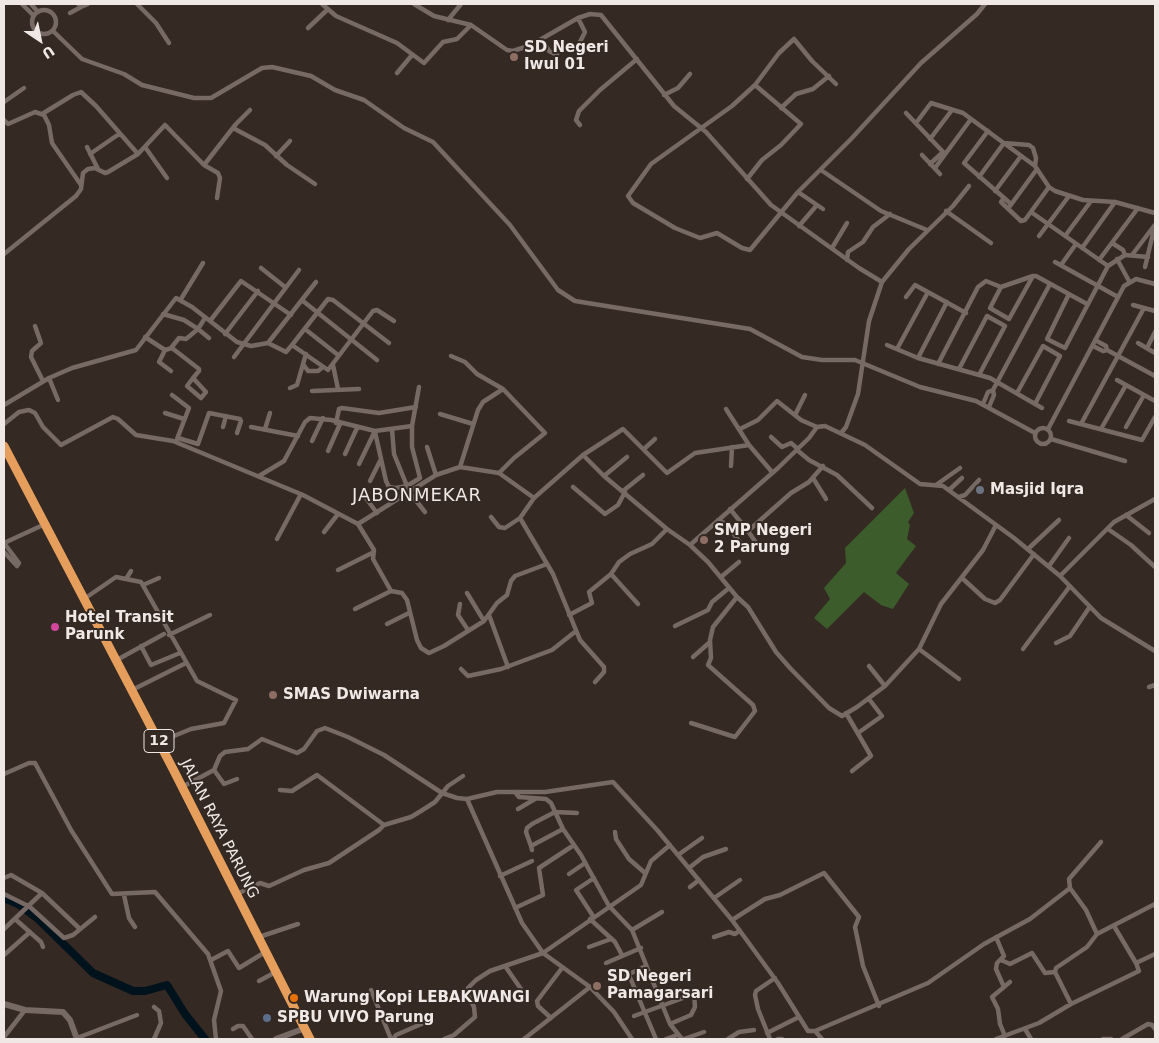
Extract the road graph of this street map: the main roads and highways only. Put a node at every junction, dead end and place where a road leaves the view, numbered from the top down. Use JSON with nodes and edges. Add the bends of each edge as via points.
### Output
{"nodes":[{"id":1,"x":4,"y":446,"type":"edge"},
{"id":2,"x":4,"y":450,"type":"edge"},
{"id":3,"x":84,"y":599,"type":"junction"},
{"id":4,"x":116,"y":661,"type":"junction"},
{"id":5,"x":180,"y":788,"type":"junction"},
{"id":6,"x":4,"y":1004,"type":"edge"},
{"id":7,"x":300,"y":1030,"type":"junction"},
{"id":8,"x":286,"y":1037,"type":"edge"},
{"id":9,"x":77,"y":1039,"type":"edge"},
{"id":10,"x":276,"y":1039,"type":"edge"},
{"id":11,"x":304,"y":1039,"type":"edge"},
{"id":12,"x":310,"y":1039,"type":"edge"}],
"edges":[{"from":1,"to":3,"type":"highway","name":"JALAN RAYA PARUNG","number":"12"},
{"from":2,"to":3,"type":"highway","name":"JALAN RAYA PARUNG","number":"12"},
{"from":3,"to":4,"type":"highway","name":"JALAN RAYA PARUNG","number":"12"},
{"from":4,"to":5,"type":"highway","name":"JALAN RAYA PARUNG","number":"12"},
{"from":4,"to":5,"type":"highway","name":"JALAN RAYA PARUNG","number":"12"},
{"from":5,"to":7,"type":"highway","name":"JALAN RAYA PARUNG","number":"12"},
{"from":5,"to":12,"type":"highway","name":"JALAN RAYA PARUNG","number":"12"},
{"from":6,"to":9,"type":"main road","via":[[25,1010],[63,1012],[70,1020]]},
{"from":7,"to":8,"type":"main road"},
{"from":7,"to":11,"type":"highway","name":"JALAN RAYA PARUNG","number":"12"},
{"from":8,"to":10,"type":"main road"}]}
